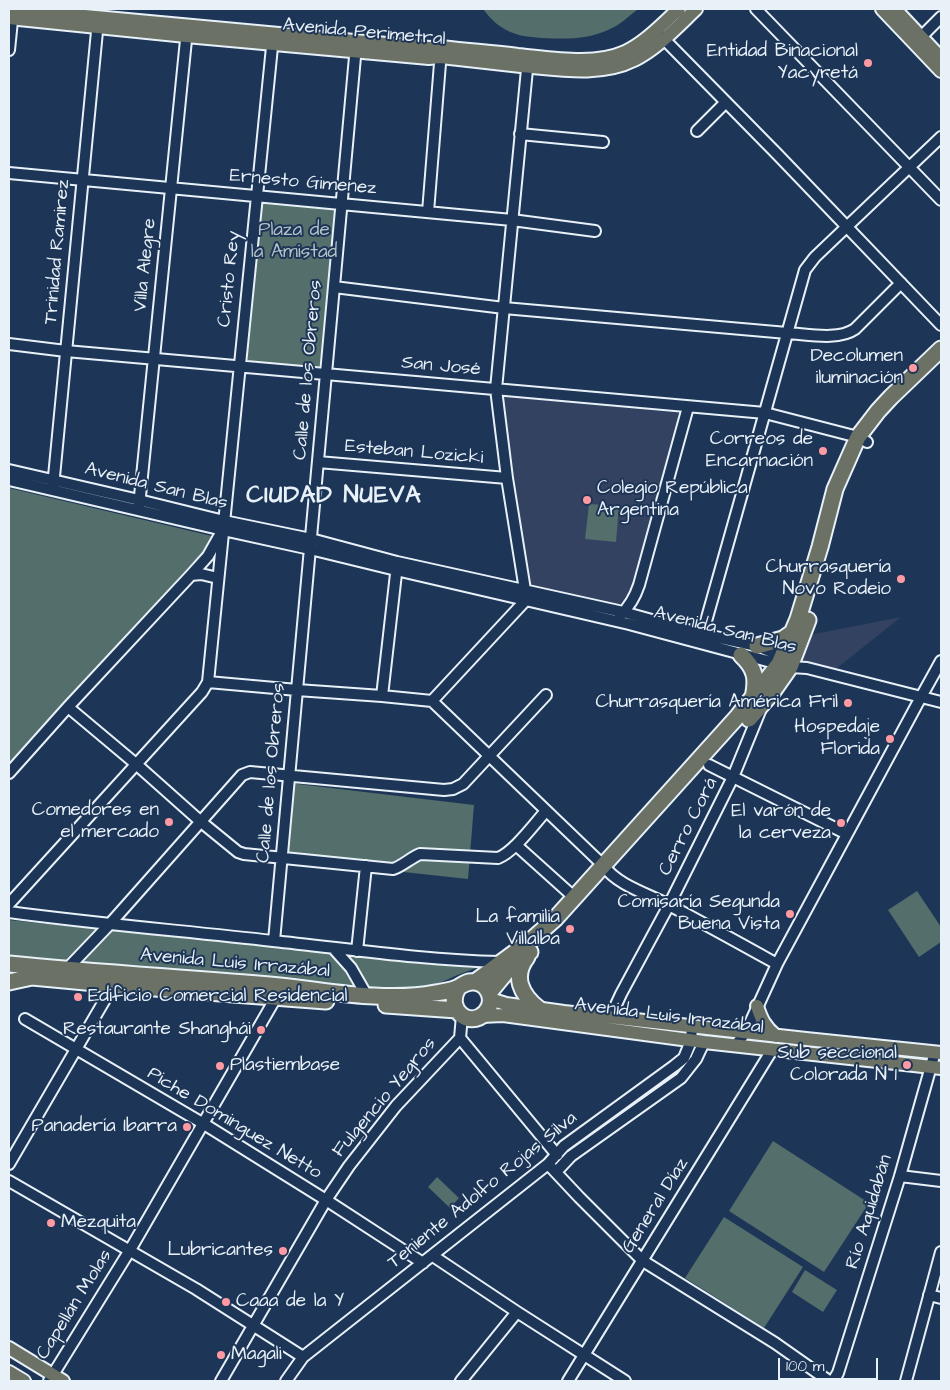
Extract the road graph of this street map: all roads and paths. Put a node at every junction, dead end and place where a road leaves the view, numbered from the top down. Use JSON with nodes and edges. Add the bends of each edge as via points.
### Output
{"nodes":[{"id":1,"x":679,"y":9,"type":"edge"},
{"id":2,"x":696,"y":9,"type":"edge"},
{"id":3,"x":756,"y":9,"type":"edge"},
{"id":4,"x":882,"y":9,"type":"edge"},
{"id":5,"x":895,"y":9,"type":"edge"},
{"id":6,"x":11,"y":14,"type":"edge"},
{"id":7,"x":941,"y":17,"type":"edge"},
{"id":8,"x":98,"y":22,"type":"junction"},
{"id":9,"x":187,"y":30,"type":"junction"},
{"id":10,"x":660,"y":35,"type":"junction"},
{"id":11,"x":272,"y":38,"type":"junction"},
{"id":12,"x":918,"y":40,"type":"junction"},
{"id":13,"x":356,"y":46,"type":"junction"},
{"id":14,"x":9,"y":50,"type":"edge"},
{"id":15,"x":441,"y":52,"type":"junction"},
{"id":16,"x":941,"y":58,"type":"edge"},
{"id":17,"x":528,"y":61,"type":"junction"},
{"id":18,"x":941,"y":71,"type":"edge"},
{"id":19,"x":726,"y":102,"type":"junction"},
{"id":20,"x":697,"y":131,"type":"dead end"},
{"id":21,"x":520,"y":134,"type":"junction"},
{"id":22,"x":941,"y":137,"type":"edge"},
{"id":23,"x":603,"y":142,"type":"dead end"},
{"id":24,"x":910,"y":167,"type":"junction"},
{"id":25,"x":9,"y":173,"type":"edge"},
{"id":26,"x":82,"y":180,"type":"junction"},
{"id":27,"x":171,"y":188,"type":"junction"},
{"id":28,"x":256,"y":196,"type":"junction"},
{"id":29,"x":941,"y":200,"type":"edge"},
{"id":30,"x":342,"y":204,"type":"junction"},
{"id":31,"x":428,"y":212,"type":"junction"},
{"id":32,"x":512,"y":220,"type":"junction"},
{"id":33,"x":846,"y":227,"type":"junction"},
{"id":34,"x":594,"y":231,"type":"dead end"},
{"id":35,"x":901,"y":283,"type":"junction"},
{"id":36,"x":334,"y":287,"type":"junction"},
{"id":37,"x":504,"y":308,"type":"junction"},
{"id":38,"x":941,"y":325,"type":"edge"},
{"id":39,"x":786,"y":333,"type":"junction"},
{"id":40,"x":9,"y":344,"type":"edge"},
{"id":41,"x":941,"y":349,"type":"edge"},
{"id":42,"x":66,"y":350,"type":"junction"},
{"id":43,"x":154,"y":358,"type":"junction"},
{"id":44,"x":941,"y":363,"type":"edge"},
{"id":45,"x":239,"y":366,"type":"junction"},
{"id":46,"x":326,"y":374,"type":"junction"},
{"id":47,"x":496,"y":389,"type":"junction"},
{"id":48,"x":688,"y":407,"type":"junction"},
{"id":49,"x":765,"y":413,"type":"junction"},
{"id":50,"x":862,"y":440,"type":"junction"},
{"id":51,"x":318,"y":462,"type":"junction"},
{"id":52,"x":9,"y":470,"type":"edge"},
{"id":53,"x":507,"y":478,"type":"junction"},
{"id":54,"x":9,"y":480,"type":"edge"},
{"id":55,"x":53,"y":485,"type":"junction"},
{"id":56,"x":139,"y":504,"type":"junction"},
{"id":57,"x":223,"y":526,"type":"junction"},
{"id":58,"x":310,"y":544,"type":"junction"},
{"id":59,"x":397,"y":566,"type":"junction"},
{"id":60,"x":191,"y":575,"type":"junction"},
{"id":61,"x":218,"y":578,"type":"junction"},
{"id":62,"x":525,"y":595,"type":"junction"},
{"id":63,"x":623,"y":612,"type":"junction"},
{"id":64,"x":614,"y":621,"type":"junction"},
{"id":65,"x":793,"y":632,"type":"junction"},
{"id":66,"x":701,"y":638,"type":"junction"},
{"id":67,"x":757,"y":646,"type":"junction"},
{"id":68,"x":742,"y":655,"type":"junction"},
{"id":69,"x":941,"y":661,"type":"edge"},
{"id":70,"x":790,"y":664,"type":"junction"},
{"id":71,"x":208,"y":682,"type":"junction"},
{"id":72,"x":297,"y":690,"type":"junction"},
{"id":73,"x":546,"y":695,"type":"dead end"},
{"id":74,"x":382,"y":696,"type":"junction"},
{"id":75,"x":921,"y":697,"type":"junction"},
{"id":76,"x":758,"y":700,"type":"junction"},
{"id":77,"x":432,"y":701,"type":"junction"},
{"id":78,"x":941,"y":702,"type":"edge"},
{"id":79,"x":68,"y":707,"type":"junction"},
{"id":80,"x":490,"y":756,"type":"junction"},
{"id":81,"x":136,"y":764,"type":"junction"},
{"id":82,"x":709,"y":765,"type":"junction"},
{"id":83,"x":9,"y":773,"type":"edge"},
{"id":84,"x":289,"y":776,"type":"junction"},
{"id":85,"x":733,"y":777,"type":"junction"},
{"id":86,"x":546,"y":811,"type":"junction"},
{"id":87,"x":200,"y":821,"type":"junction"},
{"id":88,"x":847,"y":834,"type":"junction"},
{"id":89,"x":516,"y":845,"type":"junction"},
{"id":90,"x":281,"y":858,"type":"junction"},
{"id":91,"x":366,"y":866,"type":"junction"},
{"id":92,"x":607,"y":870,"type":"junction"},
{"id":93,"x":575,"y":898,"type":"junction"},
{"id":94,"x":9,"y":904,"type":"edge"},
{"id":95,"x":669,"y":905,"type":"junction"},
{"id":96,"x":9,"y":912,"type":"edge"},
{"id":97,"x":109,"y":925,"type":"junction"},
{"id":98,"x":274,"y":941,"type":"junction"},
{"id":99,"x":334,"y":949,"type":"junction"},
{"id":100,"x":357,"y":951,"type":"junction"},
{"id":101,"x":530,"y":953,"type":"junction"},
{"id":102,"x":500,"y":962,"type":"junction"},
{"id":103,"x":9,"y":964,"type":"edge"},
{"id":104,"x":777,"y":964,"type":"junction"},
{"id":105,"x":66,"y":970,"type":"junction"},
{"id":106,"x":9,"y":982,"type":"edge"},
{"id":107,"x":475,"y":982,"type":"junction"},
{"id":108,"x":114,"y":984,"type":"junction"},
{"id":109,"x":458,"y":988,"type":"junction"},
{"id":110,"x":279,"y":992,"type":"junction"},
{"id":111,"x":367,"y":996,"type":"junction"},
{"id":112,"x":490,"y":996,"type":"junction"},
{"id":113,"x":539,"y":1009,"type":"junction"},
{"id":114,"x":756,"y":1011,"type":"junction"},
{"id":115,"x":459,"y":1013,"type":"junction"},
{"id":116,"x":481,"y":1016,"type":"junction"},
{"id":117,"x":610,"y":1018,"type":"junction"},
{"id":118,"x":25,"y":1019,"type":"dead end"},
{"id":119,"x":692,"y":1027,"type":"junction"},
{"id":120,"x":727,"y":1030,"type":"junction"},
{"id":121,"x":746,"y":1032,"type":"junction"},
{"id":122,"x":776,"y":1036,"type":"junction"},
{"id":123,"x":460,"y":1038,"type":"junction"},
{"id":124,"x":698,"y":1042,"type":"junction"},
{"id":125,"x":735,"y":1046,"type":"junction"},
{"id":126,"x":76,"y":1050,"type":"junction"},
{"id":127,"x":772,"y":1050,"type":"junction"},
{"id":128,"x":938,"y":1052,"type":"edge"},
{"id":129,"x":936,"y":1067,"type":"edge"},
{"id":130,"x":204,"y":1124,"type":"junction"},
{"id":131,"x":557,"y":1155,"type":"junction"},
{"id":132,"x":9,"y":1164,"type":"edge"},
{"id":133,"x":552,"y":1168,"type":"junction"},
{"id":134,"x":900,"y":1176,"type":"junction"},
{"id":135,"x":9,"y":1181,"type":"edge"},
{"id":136,"x":941,"y":1181,"type":"edge"},
{"id":137,"x":326,"y":1200,"type":"junction"},
{"id":138,"x":130,"y":1250,"type":"junction"},
{"id":139,"x":941,"y":1252,"type":"edge"},
{"id":140,"x":433,"y":1256,"type":"junction"},
{"id":141,"x":643,"y":1261,"type":"junction"},
{"id":142,"x":423,"y":1263,"type":"junction"},
{"id":143,"x":929,"y":1295,"type":"junction"},
{"id":144,"x":941,"y":1298,"type":"edge"},
{"id":145,"x":517,"y":1312,"type":"junction"},
{"id":146,"x":254,"y":1326,"type":"junction"},
{"id":147,"x":9,"y":1348,"type":"edge"},
{"id":148,"x":584,"y":1354,"type":"junction"},
{"id":149,"x":303,"y":1357,"type":"junction"},
{"id":150,"x":9,"y":1372,"type":"edge"},
{"id":151,"x":55,"y":1379,"type":"edge"},
{"id":152,"x":24,"y":1381,"type":"edge"},
{"id":153,"x":221,"y":1381,"type":"edge"},
{"id":154,"x":286,"y":1381,"type":"edge"},
{"id":155,"x":461,"y":1381,"type":"edge"},
{"id":156,"x":568,"y":1381,"type":"edge"},
{"id":157,"x":625,"y":1381,"type":"edge"},
{"id":158,"x":829,"y":1381,"type":"edge"},
{"id":159,"x":833,"y":1381,"type":"edge"},
{"id":160,"x":906,"y":1381,"type":"edge"}],
"edges":[{"from":1,"to":10,"type":"main road","name":"Avenida Perimetral"},
{"from":2,"to":10,"type":"main road","name":"Avenida Perimetral"},
{"from":3,"to":24,"type":"street"},
{"from":4,"to":12,"type":"main road"},
{"from":5,"to":12,"type":"main road"},
{"from":6,"to":8,"type":"main road","name":"Avenida Perimetral"},
{"from":6,"to":14,"type":"street"},
{"from":7,"to":12,"type":"street"},
{"from":8,"to":9,"type":"main road","name":"Avenida Perimetral"},
{"from":8,"to":26,"type":"street","name":"Trinidad Ramirez"},
{"from":9,"to":11,"type":"main road","name":"Avenida Perimetral"},
{"from":9,"to":27,"type":"street","name":"Villa Alegre"},
{"from":10,"to":17,"type":"main road","name":"Avenida Perimetral","via":[[604,59]]},
{"from":10,"to":19,"type":"street"},
{"from":11,"to":13,"type":"main road","name":"Avenida Perimetral"},
{"from":11,"to":28,"type":"street","name":"Cristo Rey"},
{"from":12,"to":16,"type":"main road"},
{"from":12,"to":18,"type":"main road"},
{"from":13,"to":15,"type":"main road","name":"Avenida Perimetral","via":[[430,48]]},
{"from":13,"to":30,"type":"street","name":"Calle de los Obreros"},
{"from":15,"to":17,"type":"main road","name":"Avenida Perimetral"},
{"from":15,"to":31,"type":"street"},
{"from":17,"to":21,"type":"street"},
{"from":19,"to":20,"type":"street"},
{"from":19,"to":33,"type":"street"},
{"from":21,"to":23,"type":"street"},
{"from":21,"to":32,"type":"street"},
{"from":22,"to":24,"type":"street"},
{"from":24,"to":29,"type":"street"},
{"from":24,"to":33,"type":"street"},
{"from":25,"to":26,"type":"street","name":"Ernesto Gimenez"},
{"from":26,"to":27,"type":"street","name":"Ernesto Gimenez"},
{"from":26,"to":42,"type":"street","name":"Trinidad Ramirez"},
{"from":27,"to":28,"type":"street","name":"Ernesto Gimenez"},
{"from":27,"to":43,"type":"street","name":"Villa Alegre"},
{"from":28,"to":30,"type":"street","name":"Ernesto Gimenez"},
{"from":28,"to":45,"type":"street","name":"Cristo Rey"},
{"from":30,"to":31,"type":"street","name":"Ernesto Gimenez"},
{"from":30,"to":36,"type":"street","name":"Calle de los Obreros"},
{"from":31,"to":32,"type":"street","name":"Ernesto Gimenez"},
{"from":32,"to":34,"type":"street","name":"Ernesto Gimenez"},
{"from":32,"to":37,"type":"street"},
{"from":33,"to":35,"type":"street"},
{"from":33,"to":39,"type":"street","via":[[805,270]]},
{"from":35,"to":38,"type":"street"},
{"from":35,"to":39,"type":"street","via":[[848,333],[832,336]]},
{"from":36,"to":37,"type":"street"},
{"from":36,"to":46,"type":"street","name":"Calle de los Obreros"},
{"from":37,"to":39,"type":"street"},
{"from":37,"to":47,"type":"street"},
{"from":39,"to":49,"type":"street"},
{"from":40,"to":42,"type":"street","name":"San José"},
{"from":41,"to":50,"type":"highway","via":[[890,397]]},
{"from":42,"to":43,"type":"street","name":"San José"},
{"from":42,"to":55,"type":"street","name":"Trinidad Ramirez"},
{"from":43,"to":45,"type":"street","name":"San José"},
{"from":43,"to":56,"type":"street","name":"Villa Alegre"},
{"from":44,"to":50,"type":"highway"},
{"from":45,"to":46,"type":"street","name":"San José"},
{"from":45,"to":57,"type":"street","name":"Cristo Rey"},
{"from":46,"to":47,"type":"street","name":"San José"},
{"from":46,"to":51,"type":"street","name":"Calle de los Obreros"},
{"from":47,"to":48,"type":"street","name":"San José"},
{"from":47,"to":53,"type":"street"},
{"from":48,"to":49,"type":"street","name":"San José"},
{"from":48,"to":63,"type":"street","via":[[639,585]]},
{"from":49,"to":50,"type":"street","name":"San José"},
{"from":49,"to":66,"type":"street"},
{"from":50,"to":65,"type":"highway","via":[[835,489]]},
{"from":50,"to":70,"type":"highway","via":[[809,616]]},
{"from":51,"to":53,"type":"street","name":"Esteban Lozicki"},
{"from":51,"to":58,"type":"street","name":"Calle de los Obreros"},
{"from":52,"to":55,"type":"street","name":"Avenida San Blas"},
{"from":53,"to":62,"type":"street"},
{"from":54,"to":55,"type":"street","name":"Avenida San Blas"},
{"from":55,"to":56,"type":"street","name":"Avenida San Blas"},
{"from":56,"to":57,"type":"street","name":"Avenida San Blas"},
{"from":57,"to":58,"type":"street","name":"Avenida San Blas"},
{"from":57,"to":60,"type":"street","via":[[208,556]]},
{"from":57,"to":61,"type":"street","name":"Cristo Rey"},
{"from":58,"to":59,"type":"street","name":"Avenida San Blas"},
{"from":58,"to":72,"type":"street","name":"Calle de los Obreros"},
{"from":59,"to":62,"type":"street","name":"Avenida San Blas"},
{"from":59,"to":74,"type":"street"},
{"from":60,"to":61,"type":"street"},
{"from":60,"to":79,"type":"street"},
{"from":61,"to":71,"type":"street","name":"Cristo Rey"},
{"from":62,"to":63,"type":"street","name":"Avenida San Blas"},
{"from":62,"to":64,"type":"street","name":"Avenida San Blas"},
{"from":62,"to":77,"type":"street"},
{"from":63,"to":64,"type":"street"},
{"from":63,"to":66,"type":"street","name":"Avenida San Blas"},
{"from":64,"to":66,"type":"street","name":"Avenida San Blas"},
{"from":65,"to":67,"type":"highway","via":[[783,639]]},
{"from":65,"to":70,"type":"highway"},
{"from":66,"to":67,"type":"street","name":"Avenida San Blas"},
{"from":66,"to":68,"type":"street","name":"Avenida San Blas"},
{"from":67,"to":70,"type":"street","name":"Avenida San Blas","via":[[772,651]]},
{"from":68,"to":70,"type":"street","name":"Avenida San Blas"},
{"from":68,"to":76,"type":"highway","via":[[754,672]]},
{"from":69,"to":75,"type":"street"},
{"from":70,"to":75,"type":"street"},
{"from":70,"to":76,"type":"highway"},
{"from":71,"to":72,"type":"street"},
{"from":71,"to":81,"type":"street"},
{"from":72,"to":74,"type":"street"},
{"from":72,"to":84,"type":"street","name":"Calle de los Obreros"},
{"from":73,"to":80,"type":"street"},
{"from":74,"to":77,"type":"street"},
{"from":75,"to":78,"type":"street"},
{"from":75,"to":88,"type":"street"},
{"from":76,"to":82,"type":"highway"},
{"from":76,"to":85,"type":"street","name":"Cerro Corá"},
{"from":76,"to":92,"type":"highway","via":[[708,751]]},
{"from":77,"to":80,"type":"street"},
{"from":79,"to":81,"type":"street"},
{"from":79,"to":83,"type":"street"},
{"from":80,"to":84,"type":"street","via":[[463,784],[444,790]]},
{"from":80,"to":86,"type":"street"},
{"from":81,"to":87,"type":"street"},
{"from":81,"to":94,"type":"street"},
{"from":82,"to":85,"type":"street"},
{"from":82,"to":92,"type":"highway"},
{"from":84,"to":87,"type":"street","via":[[250,772],[242,775]]},
{"from":84,"to":90,"type":"street","name":"Calle de los Obreros"},
{"from":85,"to":88,"type":"street"},
{"from":85,"to":95,"type":"street","name":"Cerro Corá"},
{"from":86,"to":89,"type":"street"},
{"from":86,"to":92,"type":"street"},
{"from":87,"to":90,"type":"street","via":[[238,852]]},
{"from":87,"to":97,"type":"street"},
{"from":88,"to":104,"type":"street"},
{"from":89,"to":91,"type":"street","via":[[498,858],[420,854],[392,869]]},
{"from":89,"to":93,"type":"street"},
{"from":90,"to":91,"type":"street"},
{"from":90,"to":98,"type":"street","name":"Calle de los Obreros"},
{"from":91,"to":100,"type":"street"},
{"from":92,"to":93,"type":"highway"},
{"from":92,"to":95,"type":"street","via":[[620,881]]},
{"from":92,"to":101,"type":"highway","via":[[551,937]]},
{"from":93,"to":102,"type":"highway","via":[[529,942]]},
{"from":95,"to":104,"type":"street"},
{"from":95,"to":117,"type":"street","name":"Cerro Corá"},
{"from":96,"to":97,"type":"street"},
{"from":97,"to":98,"type":"street"},
{"from":97,"to":105,"type":"street"},
{"from":98,"to":99,"type":"street"},
{"from":99,"to":100,"type":"street"},
{"from":99,"to":111,"type":"street","via":[[351,968]]},
{"from":100,"to":102,"type":"street"},
{"from":101,"to":112,"type":"highway","via":[[508,970]]},
{"from":101,"to":113,"type":"highway","via":[[521,964],[519,978],[528,999]]},
{"from":102,"to":107,"type":"highway"},
{"from":103,"to":105,"type":"highway","name":"Avenida Luis Irrazábal"},
{"from":104,"to":114,"type":"street"},
{"from":105,"to":110,"type":"highway","name":"Avenida Luis Irrazábal"},
{"from":106,"to":108,"type":"highway","name":"Avenida Luis Irrazábal","via":[[32,977]]},
{"from":107,"to":109,"type":"highway","name":"Avenida Luis Irrazábal","via":[[466,982]]},
{"from":107,"to":112,"type":"highway","name":"Avenida Luis Irrazábal","via":[[484,986]]},
{"from":108,"to":110,"type":"highway","name":"Avenida Luis Irrazábal"},
{"from":108,"to":126,"type":"street"},
{"from":109,"to":111,"type":"highway","name":"Avenida Luis Irrazábal","via":[[413,996]]},
{"from":109,"to":115,"type":"highway","via":[[453,999]]},
{"from":110,"to":111,"type":"highway","name":"Avenida Luis Irrazábal"},
{"from":110,"to":115,"type":"highway","name":"Avenida Luis Irrazábal"},
{"from":110,"to":130,"type":"street","name":"Capellán Molas"},
{"from":112,"to":113,"type":"main road","name":"Avenida Luis Irrazábal","via":[[506,1004]]},
{"from":112,"to":116,"type":"highway","via":[[487,1010]]},
{"from":113,"to":117,"type":"main road","name":"Avenida Luis Irrazábal"},
{"from":114,"to":120,"type":"street","via":[[742,1024]]},
{"from":114,"to":121,"type":"street"},
{"from":114,"to":122,"type":"main road"},
{"from":115,"to":116,"type":"highway","name":"Avenida Luis Irrazábal","via":[[472,1019]]},
{"from":115,"to":123,"type":"street","name":"Fulgencio Yegros"},
{"from":116,"to":124,"type":"main road","name":"Avenida Luis Irrazábal","via":[[503,1015]]},
{"from":117,"to":119,"type":"main road","name":"Avenida Luis Irrazábal"},
{"from":118,"to":126,"type":"street","name":"Piche Dominguez Netto"},
{"from":119,"to":120,"type":"main road","name":"Avenida Luis Irrazábal"},
{"from":119,"to":124,"type":"street","name":"Teniente Adolfo Rojas Silva"},
{"from":120,"to":121,"type":"main road","name":"Avenida Luis Irrazábal"},
{"from":121,"to":122,"type":"main road","name":"Avenida Luis Irrazábal"},
{"from":121,"to":125,"type":"street"},
{"from":122,"to":128,"type":"main road","name":"Avenida Luis Irrazábal"},
{"from":123,"to":131,"type":"street"},
{"from":123,"to":137,"type":"street","name":"Fulgencio Yegros","via":[[396,1106]]},
{"from":124,"to":125,"type":"main road","name":"Avenida Luis Irrazábal"},
{"from":124,"to":131,"type":"street","name":"Teniente Adolfo Rojas Silva","via":[[684,1058],[564,1146]]},
{"from":124,"to":133,"type":"street","name":"Teniente Adolfo Rojas Silva","via":[[696,1059],[681,1078]]},
{"from":125,"to":127,"type":"main road","name":"Avenida Luis Irrazábal"},
{"from":126,"to":130,"type":"street","name":"Piche Dominguez Netto"},
{"from":126,"to":132,"type":"street"},
{"from":127,"to":129,"type":"main road","name":"Avenida Luis Irrazábal"},
{"from":127,"to":141,"type":"street","name":"General Díaz"},
{"from":128,"to":129,"type":"street","name":"Río Aquidabán"},
{"from":129,"to":134,"type":"street","name":"Río Aquidabán"},
{"from":130,"to":137,"type":"street","name":"Piche Dominguez Netto"},
{"from":130,"to":138,"type":"street","name":"Capellán Molas"},
{"from":131,"to":133,"type":"street","name":"Teniente Adolfo Rojas Silva"},
{"from":133,"to":140,"type":"street","name":"Teniente Adolfo Rojas Silva"},
{"from":133,"to":141,"type":"street"},
{"from":134,"to":136,"type":"street"},
{"from":134,"to":159,"type":"street","name":"Río Aquidabán"},
{"from":135,"to":138,"type":"street"},
{"from":137,"to":142,"type":"street","name":"Piche Dominguez Netto"},
{"from":137,"to":146,"type":"street","name":"Fulgencio Yegros"},
{"from":138,"to":146,"type":"street"},
{"from":138,"to":151,"type":"street","name":"Capellán Molas"},
{"from":139,"to":143,"type":"street"},
{"from":140,"to":142,"type":"street","name":"Teniente Adolfo Rojas Silva"},
{"from":140,"to":145,"type":"street"},
{"from":141,"to":148,"type":"street","name":"General Díaz"},
{"from":141,"to":158,"type":"street","via":[[775,1343]]},
{"from":142,"to":149,"type":"street","name":"Teniente Adolfo Rojas Silva"},
{"from":143,"to":144,"type":"street"},
{"from":143,"to":160,"type":"street"},
{"from":145,"to":148,"type":"street"},
{"from":145,"to":155,"type":"street"},
{"from":146,"to":149,"type":"street"},
{"from":146,"to":153,"type":"street","name":"Fulgencio Yegros"},
{"from":147,"to":151,"type":"main road"},
{"from":148,"to":156,"type":"street","name":"General Díaz"},
{"from":148,"to":157,"type":"street"},
{"from":149,"to":154,"type":"street","name":"Teniente Adolfo Rojas Silva"},
{"from":150,"to":152,"type":"main road"}]}
